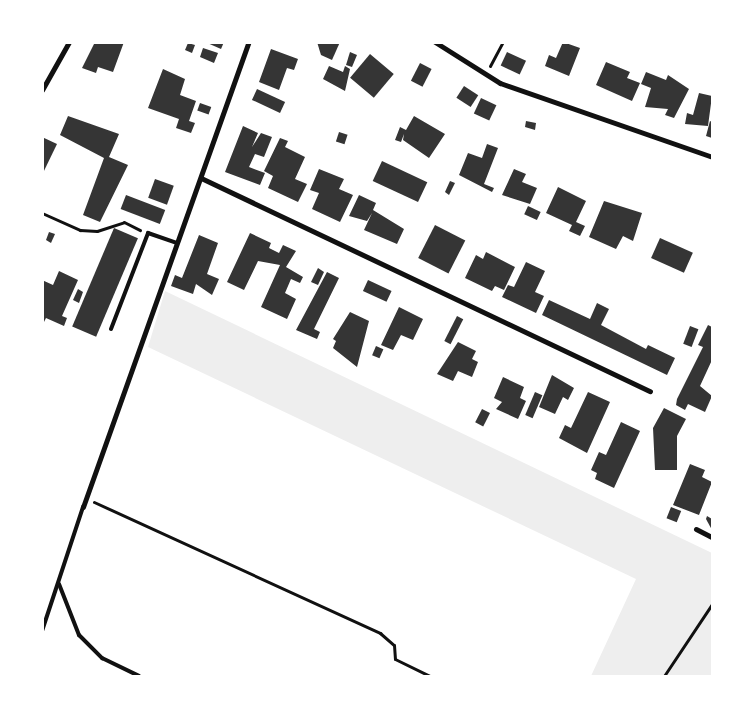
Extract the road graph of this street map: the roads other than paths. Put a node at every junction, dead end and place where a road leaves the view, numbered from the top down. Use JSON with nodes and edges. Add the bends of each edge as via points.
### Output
{"nodes":[{"id":1,"x":69,"y":42,"type":"edge"},
{"id":2,"x":249,"y":42,"type":"edge"},
{"id":3,"x":436,"y":42,"type":"edge"},
{"id":4,"x":42,"y":90,"type":"edge"},
{"id":5,"x":712,"y":158,"type":"edge"},
{"id":6,"x":201,"y":178,"type":"junction"},
{"id":7,"x":177,"y":243,"type":"junction"},
{"id":8,"x":111,"y":329,"type":"dead end"},
{"id":9,"x":650,"y":391,"type":"dead end"},
{"id":10,"x":83,"y":507,"type":"joint"},
{"id":11,"x":696,"y":529,"type":"dead end"},
{"id":12,"x":712,"y":537,"type":"edge"},
{"id":13,"x":60,"y":584,"type":"junction"},
{"id":14,"x":42,"y":631,"type":"edge"},
{"id":15,"x":139,"y":676,"type":"edge"}],
"edges":[{"from":1,"to":4,"type":"street"},
{"from":2,"to":6,"type":"street"},
{"from":3,"to":5,"type":"street","via":[[487,76],[542,100]]},
{"from":6,"to":7,"type":"street"},
{"from":6,"to":9,"type":"street"},
{"from":7,"to":8,"type":"lane","via":[[148,233]]},
{"from":7,"to":10,"type":"street"},
{"from":10,"to":13,"type":"lane"},
{"from":11,"to":12,"type":"street"},
{"from":13,"to":14,"type":"lane"},
{"from":13,"to":15,"type":"lane","via":[[79,635],[102,658]]}]}
